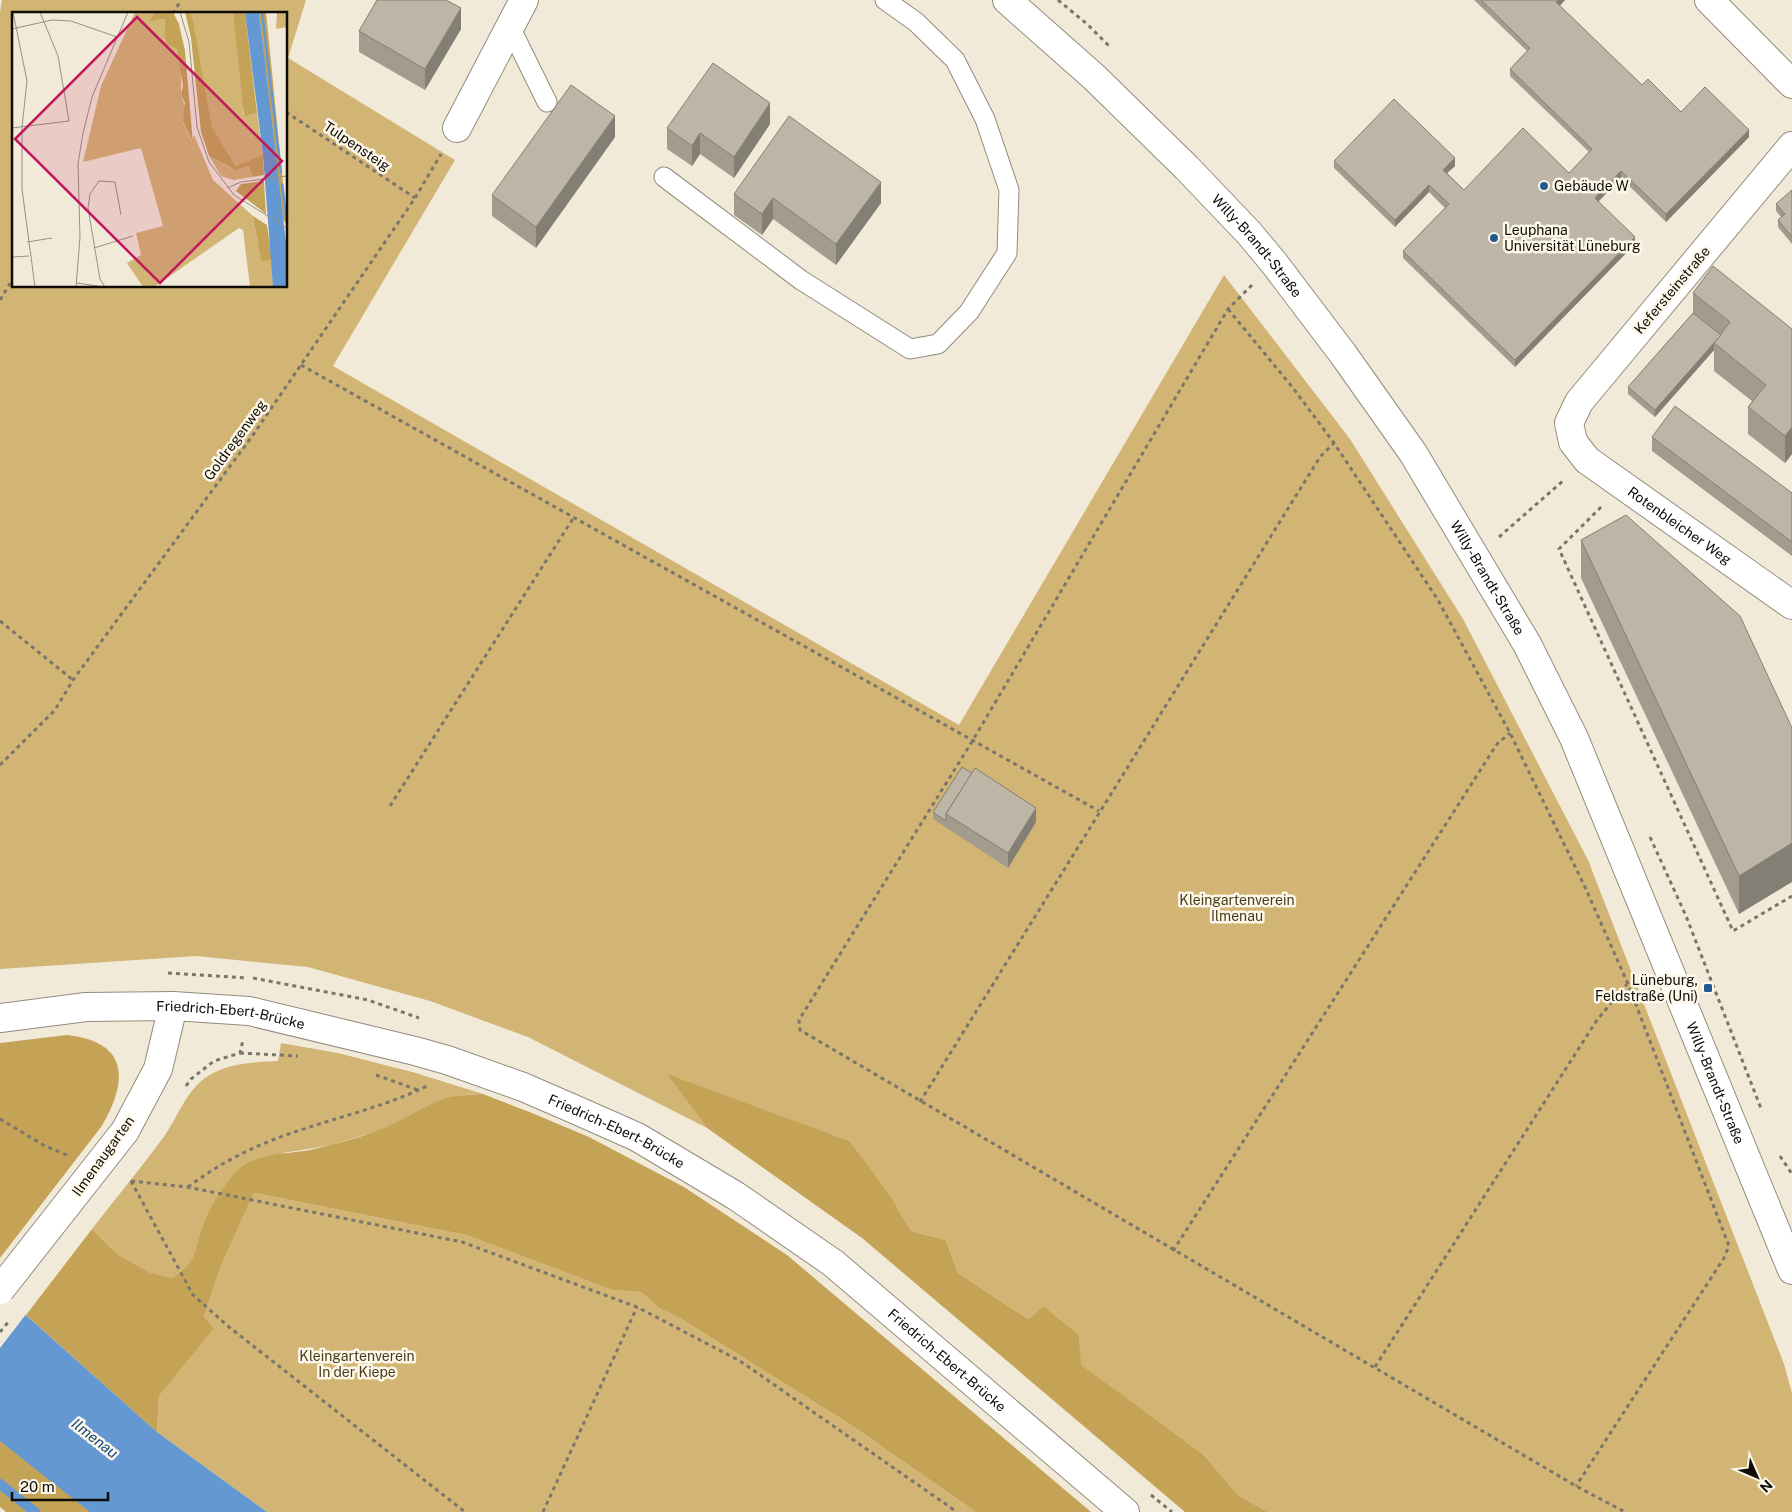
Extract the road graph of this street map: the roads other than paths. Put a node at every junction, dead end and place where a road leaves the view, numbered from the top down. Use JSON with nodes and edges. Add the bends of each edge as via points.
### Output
{"nodes":[{"id":1,"x":524,"y":0,"type":"edge"},
{"id":2,"x":885,"y":0,"type":"edge"},
{"id":3,"x":1007,"y":0,"type":"edge"},
{"id":4,"x":1709,"y":0,"type":"edge"},
{"id":5,"x":510,"y":27,"type":"junction"},
{"id":6,"x":1792,"y":84,"type":"edge"},
{"id":7,"x":547,"y":102,"type":"dead end"},
{"id":8,"x":457,"y":128,"type":"road end"},
{"id":9,"x":1792,"y":146,"type":"edge"},
{"id":10,"x":664,"y":176,"type":"dead end"},
{"id":11,"x":1580,"y":451,"type":"joint"},
{"id":12,"x":1792,"y":605,"type":"edge"},
{"id":13,"x":173,"y":1006,"type":"junction"},
{"id":14,"x":0,"y":1018,"type":"edge"},
{"id":15,"x":1791,"y":1263,"type":"edge"},
{"id":16,"x":0,"y":1290,"type":"edge"},
{"id":17,"x":1125,"y":1512,"type":"edge"}],
"edges":[{"from":1,"to":5,"type":"main road"},
{"from":2,"to":10,"type":"lane","via":[[916,22],[955,60],[985,119],[1009,190],[1007,253],[969,312],[938,344],[910,349],[801,280]]},
{"from":3,"to":15,"type":"main road","name":"Willy-Brandt-Straße","via":[[1094,77],[1249,233],[1343,354],[1412,453],[1527,644],[1574,738]]},
{"from":4,"to":6,"type":"main road"},
{"from":5,"to":7,"type":"lane"},
{"from":5,"to":8,"type":"main road"},
{"from":9,"to":11,"type":"main road","name":"Kefersteinstraße","via":[[1579,402],[1569,423]]},
{"from":11,"to":12,"type":"main road","name":"Rotenbleicher Weg","via":[[1623,486]]},
{"from":13,"to":14,"type":"main road","name":"Friedrich-Ebert-Brücke","via":[[86,1007]]},
{"from":13,"to":16,"type":"main road","name":"Ilmenaugarten","bridge":true,"via":[[158,1069],[125,1131]]},
{"from":13,"to":17,"type":"main road","name":"Friedrich-Ebert-Brücke","via":[[250,1011],[447,1060],[523,1087],[637,1138],[736,1196],[833,1262]]}]}
